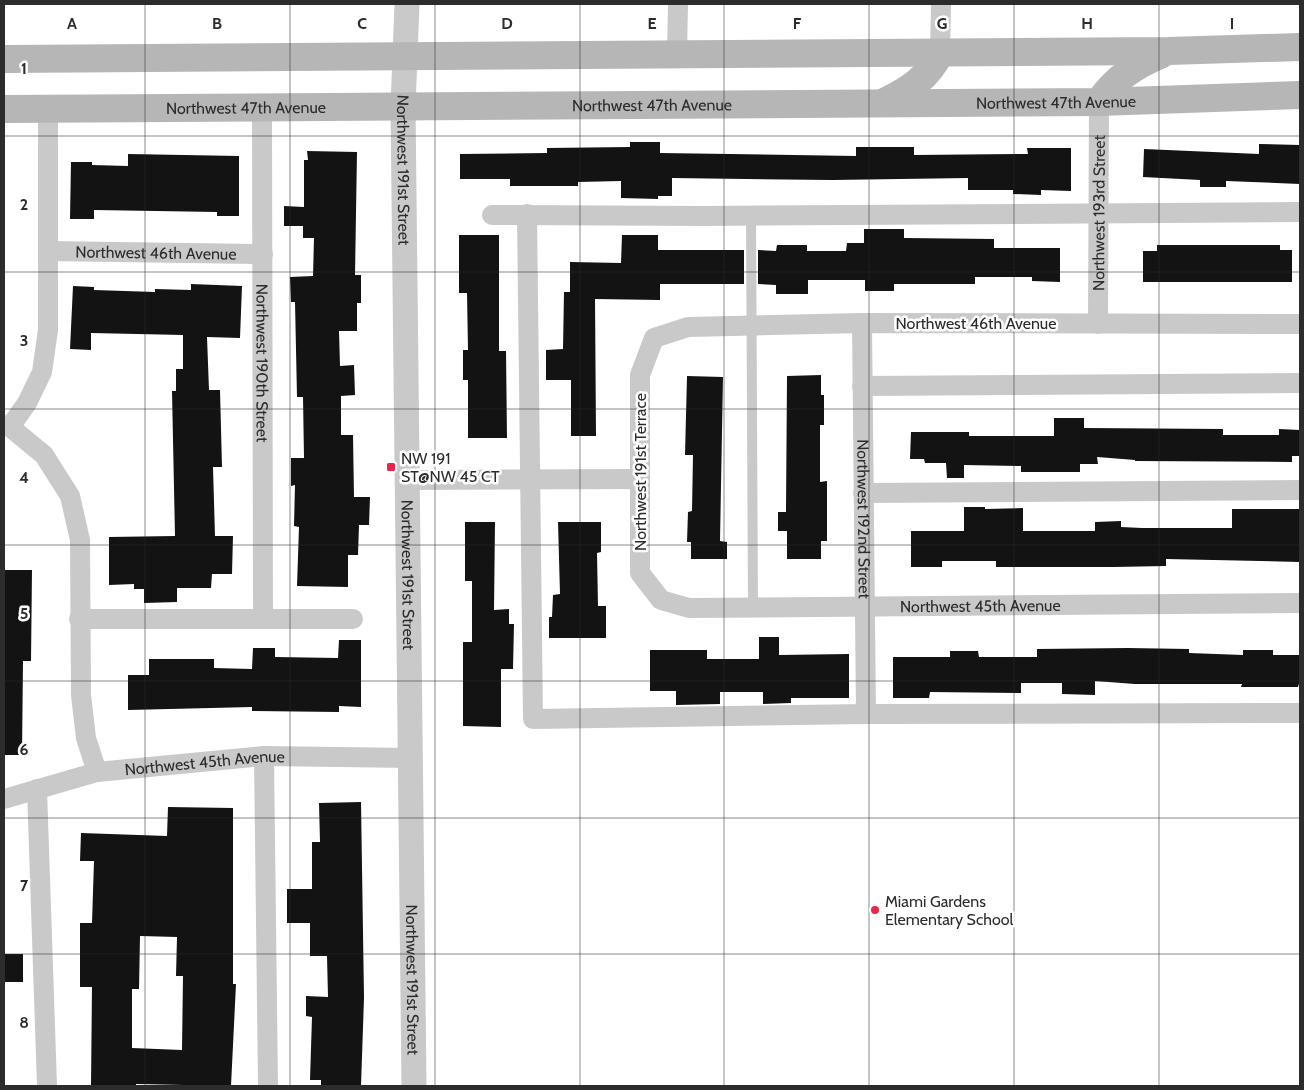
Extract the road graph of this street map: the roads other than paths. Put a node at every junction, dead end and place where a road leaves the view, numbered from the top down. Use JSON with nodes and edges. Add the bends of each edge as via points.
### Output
{"nodes":[{"id":1,"x":407,"y":4,"type":"edge"},
{"id":2,"x":678,"y":4,"type":"edge"},
{"id":3,"x":941,"y":4,"type":"edge"},
{"id":4,"x":1300,"y":47,"type":"edge"},
{"id":5,"x":1168,"y":51,"type":"junction"},
{"id":6,"x":677,"y":54,"type":"junction"},
{"id":7,"x":940,"y":54,"type":"junction"},
{"id":8,"x":406,"y":57,"type":"junction"},
{"id":9,"x":4,"y":59,"type":"edge"},
{"id":10,"x":1300,"y":95,"type":"edge"},
{"id":11,"x":1099,"y":102,"type":"junction"},
{"id":12,"x":881,"y":104,"type":"junction"},
{"id":13,"x":404,"y":106,"type":"junction"},
{"id":14,"x":262,"y":108,"type":"junction"},
{"id":15,"x":4,"y":109,"type":"edge"},
{"id":16,"x":48,"y":109,"type":"junction"},
{"id":17,"x":1300,"y":212,"type":"edge"},
{"id":18,"x":1098,"y":213,"type":"junction"},
{"id":19,"x":492,"y":214,"type":"dead end"},
{"id":20,"x":527,"y":214,"type":"junction"},
{"id":21,"x":751,"y":216,"type":"junction"},
{"id":22,"x":48,"y":251,"type":"junction"},
{"id":23,"x":263,"y":254,"type":"junction"},
{"id":24,"x":862,"y":323,"type":"junction"},
{"id":25,"x":1098,"y":324,"type":"junction"},
{"id":26,"x":1300,"y":324,"type":"edge"},
{"id":27,"x":752,"y":325,"type":"junction"},
{"id":28,"x":654,"y":338,"type":"joint"},
{"id":29,"x":1300,"y":383,"type":"edge"},
{"id":30,"x":862,"y":386,"type":"junction"},
{"id":31,"x":7,"y":426,"type":"edge"},
{"id":32,"x":530,"y":479,"type":"junction"},
{"id":33,"x":640,"y":479,"type":"junction"},
{"id":34,"x":407,"y":480,"type":"junction"},
{"id":35,"x":1300,"y":490,"type":"edge"},
{"id":36,"x":864,"y":493,"type":"junction"},
{"id":37,"x":661,"y":600,"type":"joint"},
{"id":38,"x":1300,"y":603,"type":"edge"},
{"id":39,"x":864,"y":607,"type":"junction"},
{"id":40,"x":753,"y":608,"type":"junction"},
{"id":41,"x":79,"y":619,"type":"junction"},
{"id":42,"x":263,"y":619,"type":"junction"},
{"id":43,"x":353,"y":619,"type":"dead end"},
{"id":44,"x":1300,"y":713,"type":"edge"},
{"id":45,"x":866,"y":714,"type":"junction"},
{"id":46,"x":264,"y":756,"type":"junction"},
{"id":47,"x":410,"y":758,"type":"junction"},
{"id":48,"x":97,"y":772,"type":"junction"},
{"id":49,"x":37,"y":789,"type":"junction"},
{"id":50,"x":4,"y":799,"type":"edge"},
{"id":51,"x":47,"y":1086,"type":"edge"},
{"id":52,"x":268,"y":1086,"type":"edge"},
{"id":53,"x":414,"y":1086,"type":"edge"}],
"edges":[{"from":1,"to":8,"type":"street","name":"Northwest 191st Street"},
{"from":2,"to":6,"type":"street"},
{"from":3,"to":7,"type":"street"},
{"from":4,"to":5,"type":"main road"},
{"from":5,"to":7,"type":"main road"},
{"from":5,"to":11,"type":"main road","via":[[1123,74],[1108,87]]},
{"from":6,"to":7,"type":"main road"},
{"from":6,"to":8,"type":"main road"},
{"from":7,"to":12,"type":"main road","via":[[922,80]]},
{"from":8,"to":9,"type":"main road"},
{"from":8,"to":13,"type":"street","name":"Northwest 191st Street"},
{"from":10,"to":11,"type":"main road","name":"Northwest 47th Avenue"},
{"from":11,"to":12,"type":"main road","name":"Northwest 47th Avenue"},
{"from":11,"to":18,"type":"street","name":"Northwest 193rd Street"},
{"from":12,"to":13,"type":"main road","name":"Northwest 47th Avenue"},
{"from":13,"to":14,"type":"main road","name":"Northwest 47th Avenue"},
{"from":13,"to":34,"type":"street","name":"Northwest 191st Street"},
{"from":14,"to":16,"type":"main road","name":"Northwest 47th Avenue"},
{"from":14,"to":23,"type":"street","name":"Northwest 190th Street"},
{"from":15,"to":16,"type":"main road","name":"Northwest 47th Avenue"},
{"from":16,"to":22,"type":"street"},
{"from":17,"to":18,"type":"street"},
{"from":18,"to":21,"type":"street"},
{"from":18,"to":25,"type":"street","name":"Northwest 193rd Street"},
{"from":19,"to":20,"type":"street"},
{"from":20,"to":21,"type":"street"},
{"from":20,"to":32,"type":"street"},
{"from":21,"to":27,"type":"lane"},
{"from":22,"to":23,"type":"street","name":"Northwest 46th Avenue"},
{"from":22,"to":31,"type":"street","via":[[48,330],[42,372],[27,403]]},
{"from":23,"to":42,"type":"street","name":"Northwest 190th Street"},
{"from":24,"to":25,"type":"street","name":"Northwest 46th Avenue"},
{"from":24,"to":27,"type":"street","name":"Northwest 46th Avenue"},
{"from":24,"to":30,"type":"street","name":"Northwest 192nd Street"},
{"from":25,"to":26,"type":"street","name":"Northwest 46th Avenue"},
{"from":27,"to":28,"type":"street","name":"Northwest 46th Avenue","via":[[688,326]]},
{"from":27,"to":40,"type":"lane"},
{"from":28,"to":33,"type":"street","name":"Northwest 191st Terrace","via":[[640,375]]},
{"from":29,"to":30,"type":"street"},
{"from":30,"to":36,"type":"street","name":"Northwest 192nd Street"},
{"from":31,"to":41,"type":"street","via":[[44,455],[70,496],[80,540]]},
{"from":32,"to":33,"type":"street"},
{"from":32,"to":34,"type":"street"},
{"from":32,"to":45,"type":"street","via":[[533,719]]},
{"from":33,"to":37,"type":"street","name":"Northwest 191st Terrace","via":[[640,573]]},
{"from":34,"to":47,"type":"street","name":"Northwest 191st Street"},
{"from":35,"to":36,"type":"street"},
{"from":36,"to":39,"type":"street","name":"Northwest 192nd Street"},
{"from":37,"to":40,"type":"street","name":"Northwest 45th Avenue","via":[[689,608]]},
{"from":38,"to":39,"type":"street","name":"Northwest 45th Avenue"},
{"from":39,"to":40,"type":"street","name":"Northwest 45th Avenue"},
{"from":39,"to":45,"type":"street","name":"Northwest 192nd Street"},
{"from":41,"to":42,"type":"street"},
{"from":41,"to":48,"type":"street","via":[[86,738]]},
{"from":42,"to":43,"type":"street"},
{"from":44,"to":45,"type":"street"},
{"from":46,"to":47,"type":"street","name":"Northwest 45th Avenue"},
{"from":46,"to":48,"type":"street","name":"Northwest 45th Avenue"},
{"from":46,"to":52,"type":"street"},
{"from":47,"to":53,"type":"street","name":"Northwest 191st Street"},
{"from":48,"to":49,"type":"street","name":"Northwest 45th Avenue"},
{"from":49,"to":50,"type":"street","name":"Northwest 45th Avenue"},
{"from":49,"to":51,"type":"street"}]}
